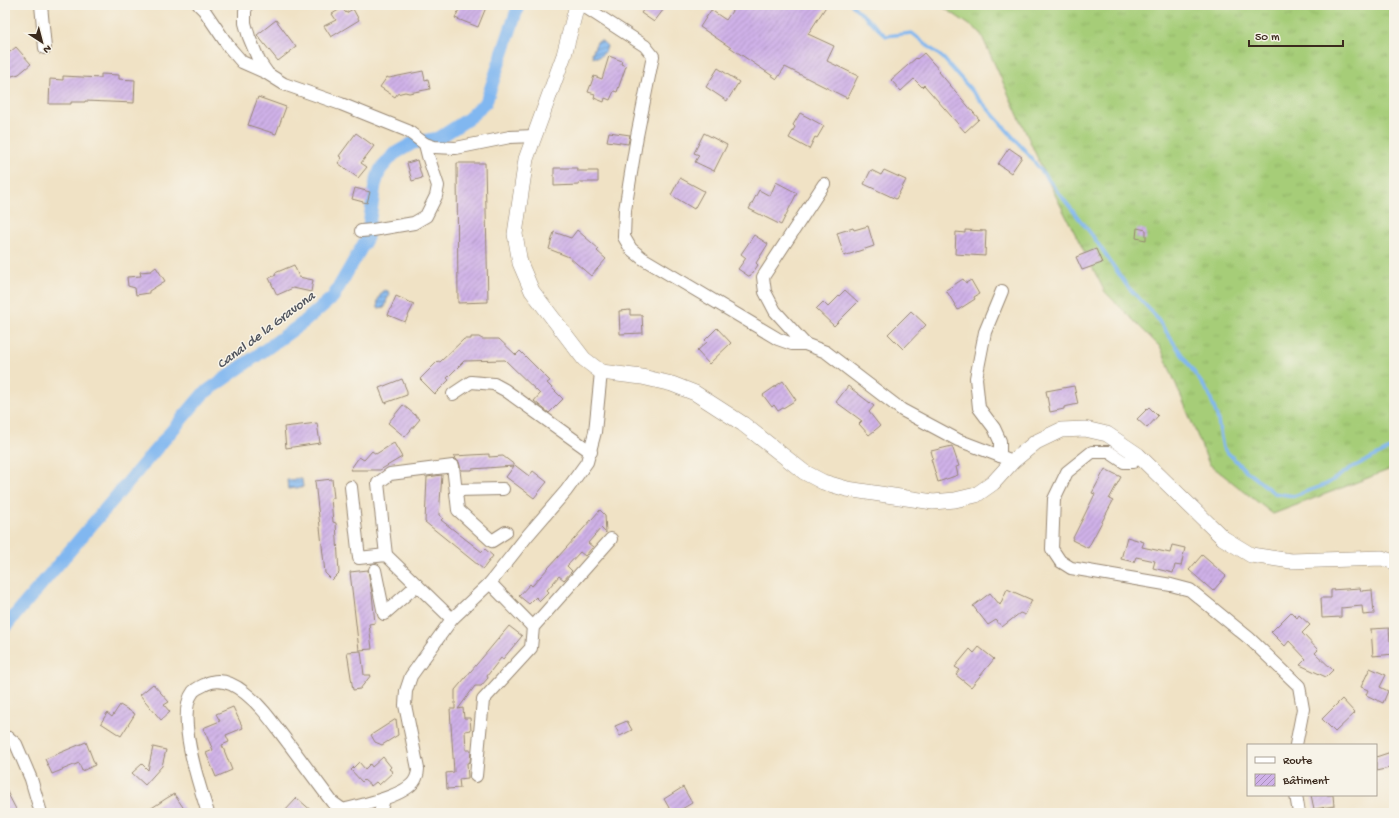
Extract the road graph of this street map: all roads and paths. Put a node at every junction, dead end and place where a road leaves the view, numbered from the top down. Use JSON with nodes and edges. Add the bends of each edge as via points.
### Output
{"nodes":[{"id":1,"x":42,"y":5,"type":"edge"},
{"id":2,"x":199,"y":5,"type":"edge"},
{"id":3,"x":247,"y":5,"type":"edge"},
{"id":4,"x":577,"y":5,"type":"edge"},
{"id":5,"x":582,"y":5,"type":"edge"},
{"id":6,"x":45,"y":48,"type":"dead end"},
{"id":7,"x":268,"y":74,"type":"junction"},
{"id":8,"x":534,"y":136,"type":"junction"},
{"id":9,"x":425,"y":144,"type":"junction"},
{"id":10,"x":824,"y":184,"type":"dead end"},
{"id":11,"x":360,"y":231,"type":"dead end"},
{"id":12,"x":1002,"y":291,"type":"dead end"},
{"id":13,"x":805,"y":344,"type":"junction"},
{"id":14,"x":601,"y":372,"type":"junction"},
{"id":15,"x":453,"y":394,"type":"dead end"},
{"id":16,"x":590,"y":452,"type":"junction"},
{"id":17,"x":1138,"y":455,"type":"junction"},
{"id":18,"x":1007,"y":459,"type":"junction"},
{"id":19,"x":351,"y":487,"type":"dead end"},
{"id":20,"x":503,"y":489,"type":"dead end"},
{"id":21,"x":456,"y":490,"type":"junction"},
{"id":22,"x":506,"y":532,"type":"dead end"},
{"id":23,"x":611,"y":539,"type":"dead end"},
{"id":24,"x":386,"y":556,"type":"junction"},
{"id":25,"x":1394,"y":562,"type":"edge"},
{"id":26,"x":374,"y":570,"type":"dead end"},
{"id":27,"x":490,"y":583,"type":"junction"},
{"id":28,"x":417,"y":585,"type":"junction"},
{"id":29,"x":452,"y":619,"type":"junction"},
{"id":30,"x":533,"y":627,"type":"junction"},
{"id":31,"x":5,"y":737,"type":"edge"},
{"id":32,"x":1296,"y":744,"type":"edge"},
{"id":33,"x":476,"y":776,"type":"dead end"},
{"id":34,"x":1296,"y":796,"type":"edge"},
{"id":35,"x":384,"y":799,"type":"junction"},
{"id":36,"x":40,"y":813,"type":"edge"},
{"id":37,"x":208,"y":813,"type":"edge"},
{"id":38,"x":380,"y":813,"type":"edge"},
{"id":39,"x":1299,"y":813,"type":"edge"}],
"edges":[{"from":1,"to":6,"type":"street"},
{"from":2,"to":7,"type":"street","via":[[242,62]]},
{"from":3,"to":7,"type":"street","via":[[245,23],[249,37],[259,61]]},
{"from":4,"to":8,"type":"street","via":[[564,55]]},
{"from":5,"to":13,"type":"street","via":[[645,46],[653,56],[624,210],[624,237],[631,249],[778,339],[792,344]]},
{"from":7,"to":9,"type":"street","via":[[284,84],[408,132]]},
{"from":8,"to":9,"type":"street","via":[[510,137],[456,148]]},
{"from":8,"to":14,"type":"street","via":[[526,159],[515,234],[520,263],[532,291],[584,359]]},
{"from":9,"to":11,"type":"street","via":[[438,186],[426,216],[414,223]]},
{"from":10,"to":13,"type":"street","via":[[763,277],[765,292],[775,311]]},
{"from":12,"to":18,"type":"street","via":[[985,332],[976,378],[979,408],[994,428]]},
{"from":13,"to":18,"type":"street","via":[[826,352],[902,410],[958,440]]},
{"from":14,"to":16,"type":"street","via":[[595,432]]},
{"from":14,"to":18,"type":"street","via":[[642,377],[695,393],[743,424],[804,472],[823,482],[847,489],[933,502],[955,500],[976,495],[993,483]]},
{"from":15,"to":16,"type":"street","via":[[471,382],[494,384]]},
{"from":16,"to":27,"type":"street","via":[[587,462],[566,491]]},
{"from":17,"to":18,"type":"street","via":[[1107,434],[1085,429],[1061,430]]},
{"from":17,"to":25,"type":"street","via":[[1223,538],[1251,555],[1291,561],[1382,558]]},
{"from":17,"to":32,"type":"street","via":[[1133,462],[1124,462],[1109,452],[1092,452],[1067,472],[1054,499],[1052,549],[1060,561],[1071,568],[1190,590],[1250,639],[1299,686],[1303,709]]},
{"from":19,"to":24,"type":"street","via":[[359,558]]},
{"from":20,"to":21,"type":"street"},
{"from":21,"to":22,"type":"street","via":[[458,510],[492,541]]},
{"from":21,"to":24,"type":"street","via":[[453,466],[390,474],[378,484]]},
{"from":23,"to":30,"type":"street"},
{"from":24,"to":28,"type":"street"},
{"from":26,"to":28,"type":"street","via":[[384,614]]},
{"from":27,"to":29,"type":"street"},
{"from":27,"to":30,"type":"street"},
{"from":28,"to":29,"type":"street"},
{"from":29,"to":35,"type":"street","via":[[411,676],[406,691],[405,705],[418,769],[416,780],[407,788]]},
{"from":30,"to":33,"type":"street","via":[[531,648],[484,700]]},
{"from":31,"to":36,"type":"street","via":[[16,744],[31,780]]},
{"from":34,"to":39,"type":"street"},
{"from":35,"to":37,"type":"street","via":[[343,810],[332,802],[266,713],[246,693],[220,680],[193,691],[188,703],[189,750]]},
{"from":35,"to":38,"type":"street"}]}
